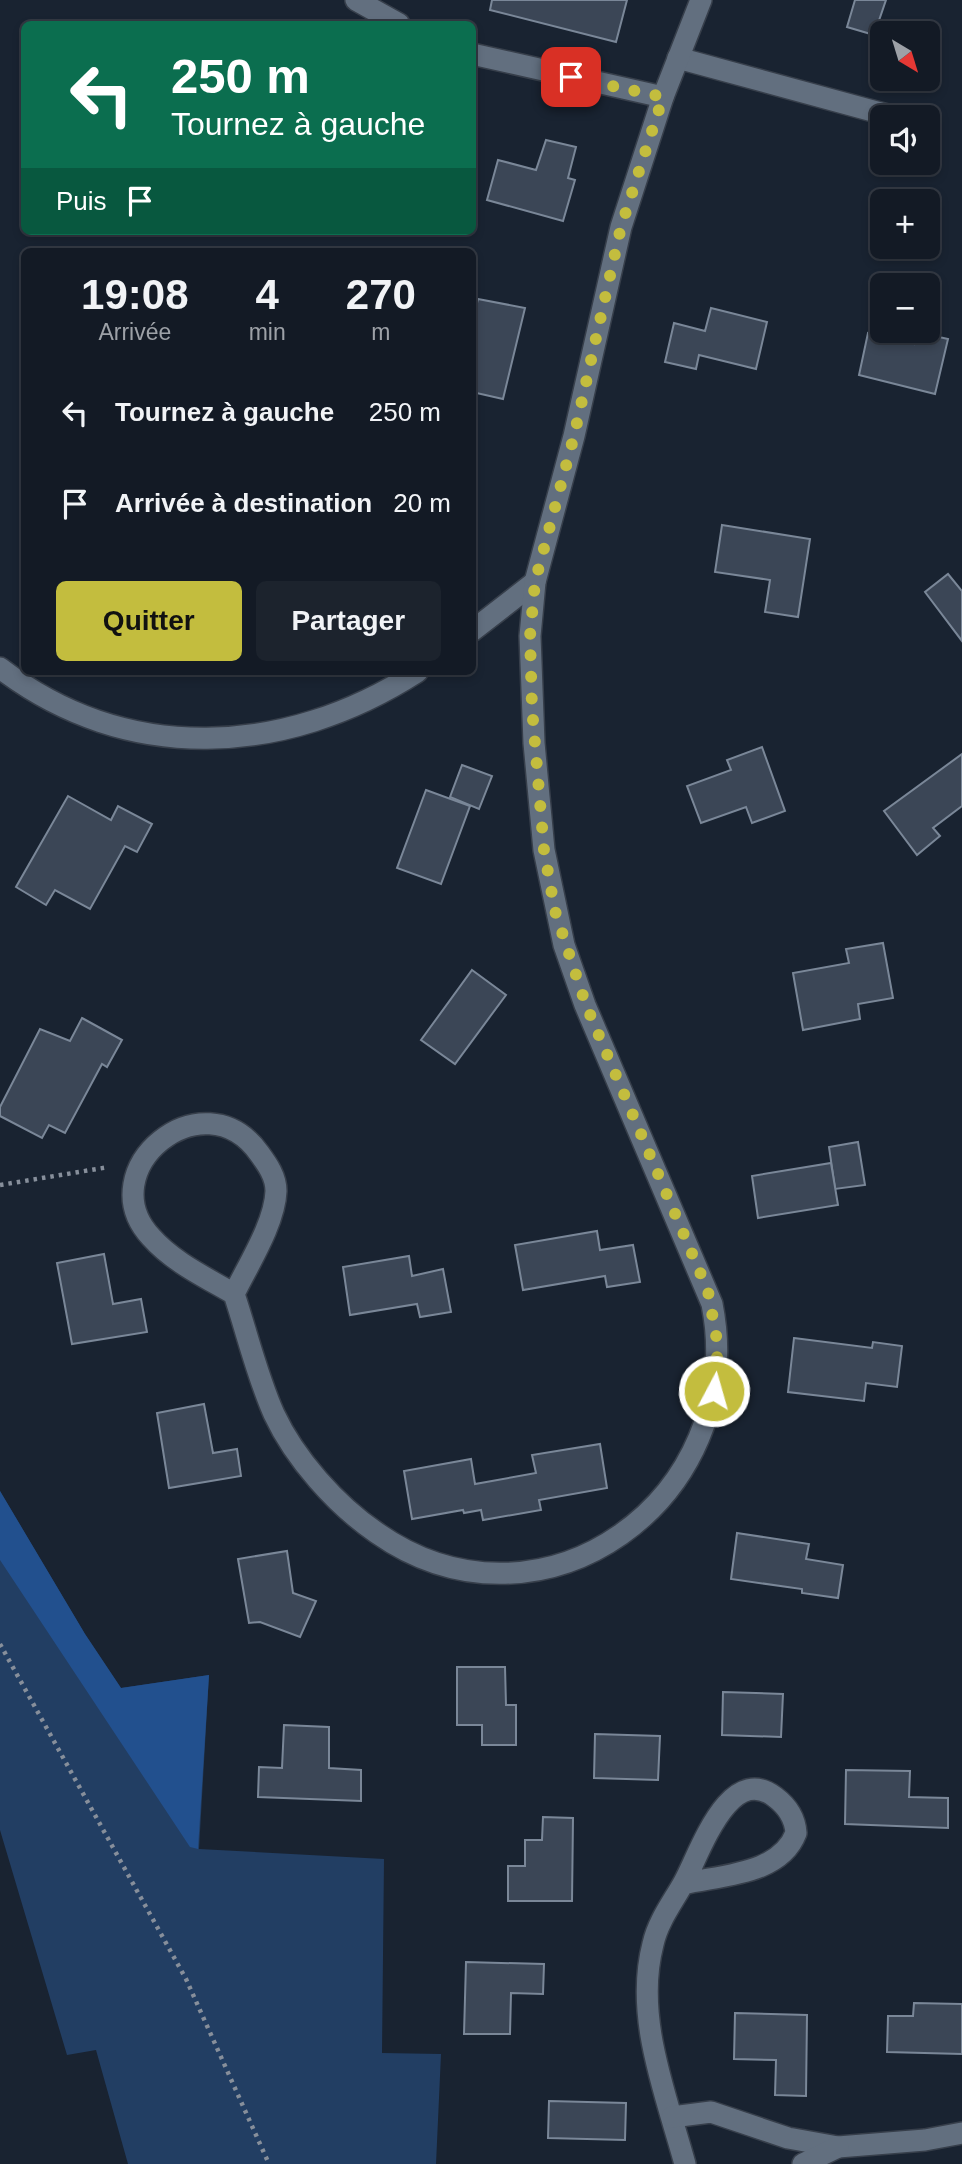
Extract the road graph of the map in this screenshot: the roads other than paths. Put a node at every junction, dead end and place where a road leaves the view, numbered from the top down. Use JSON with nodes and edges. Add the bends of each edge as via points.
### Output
{"nodes":[{"id":1,"x":356,"y":0,"type":"edge"},
{"id":2,"x":701,"y":0,"type":"edge"},
{"id":3,"x":394,"y":21,"type":"edge"},
{"id":4,"x":476,"y":55,"type":"edge"},
{"id":5,"x":678,"y":58,"type":"junction"},
{"id":6,"x":663,"y":97,"type":"junction"},
{"id":7,"x":870,"y":110,"type":"edge"},
{"id":8,"x":535,"y":582,"type":"junction"},
{"id":9,"x":476,"y":628,"type":"edge"},
{"id":10,"x":0,"y":668,"type":"edge"},
{"id":11,"x":411,"y":675,"type":"edge"},
{"id":12,"x":234,"y":1294,"type":"junction"},
{"id":13,"x":683,"y":1884,"type":"junction"},
{"id":14,"x":672,"y":2117,"type":"junction"},
{"id":15,"x":962,"y":2133,"type":"edge"},
{"id":16,"x":838,"y":2147,"type":"junction"},
{"id":17,"x":685,"y":2164,"type":"edge"},
{"id":18,"x":803,"y":2164,"type":"edge"}],
"edges":[{"from":1,"to":3,"type":"street"},
{"from":2,"to":5,"type":"street"},
{"from":4,"to":6,"type":"street"},
{"from":5,"to":6,"type":"street"},
{"from":5,"to":7,"type":"street"},
{"from":6,"to":8,"type":"street","via":[[621,227],[574,436]]},
{"from":8,"to":9,"type":"street"},
{"from":8,"to":12,"type":"street","via":[[530,636],[532,708],[551,893],[586,1005],[712,1304],[717,1367],[703,1431],[682,1471],[655,1505],[601,1547],[559,1565],[523,1572],[489,1573],[443,1566],[376,1533],[296,1450],[269,1401]]},
{"from":10,"to":11,"type":"street","via":[[41,696],[86,718],[132,732],[185,738],[232,737],[286,728],[360,703]]},
{"from":12,"to":12,"type":"street","via":[[177,1260],[150,1236],[134,1210],[138,1170],[156,1144],[196,1124],[224,1126],[247,1139],[273,1174],[276,1189],[271,1216]]},
{"from":13,"to":13,"type":"street","via":[[773,1861],[796,1833],[789,1810],[769,1793],[751,1789],[741,1793],[722,1808]]},
{"from":13,"to":14,"type":"street","via":[[653,1943],[647,1995],[652,2042]]},
{"from":14,"to":16,"type":"street","via":[[711,2112],[788,2138]]},
{"from":14,"to":17,"type":"street"},
{"from":15,"to":16,"type":"street"},
{"from":16,"to":18,"type":"street"}]}
